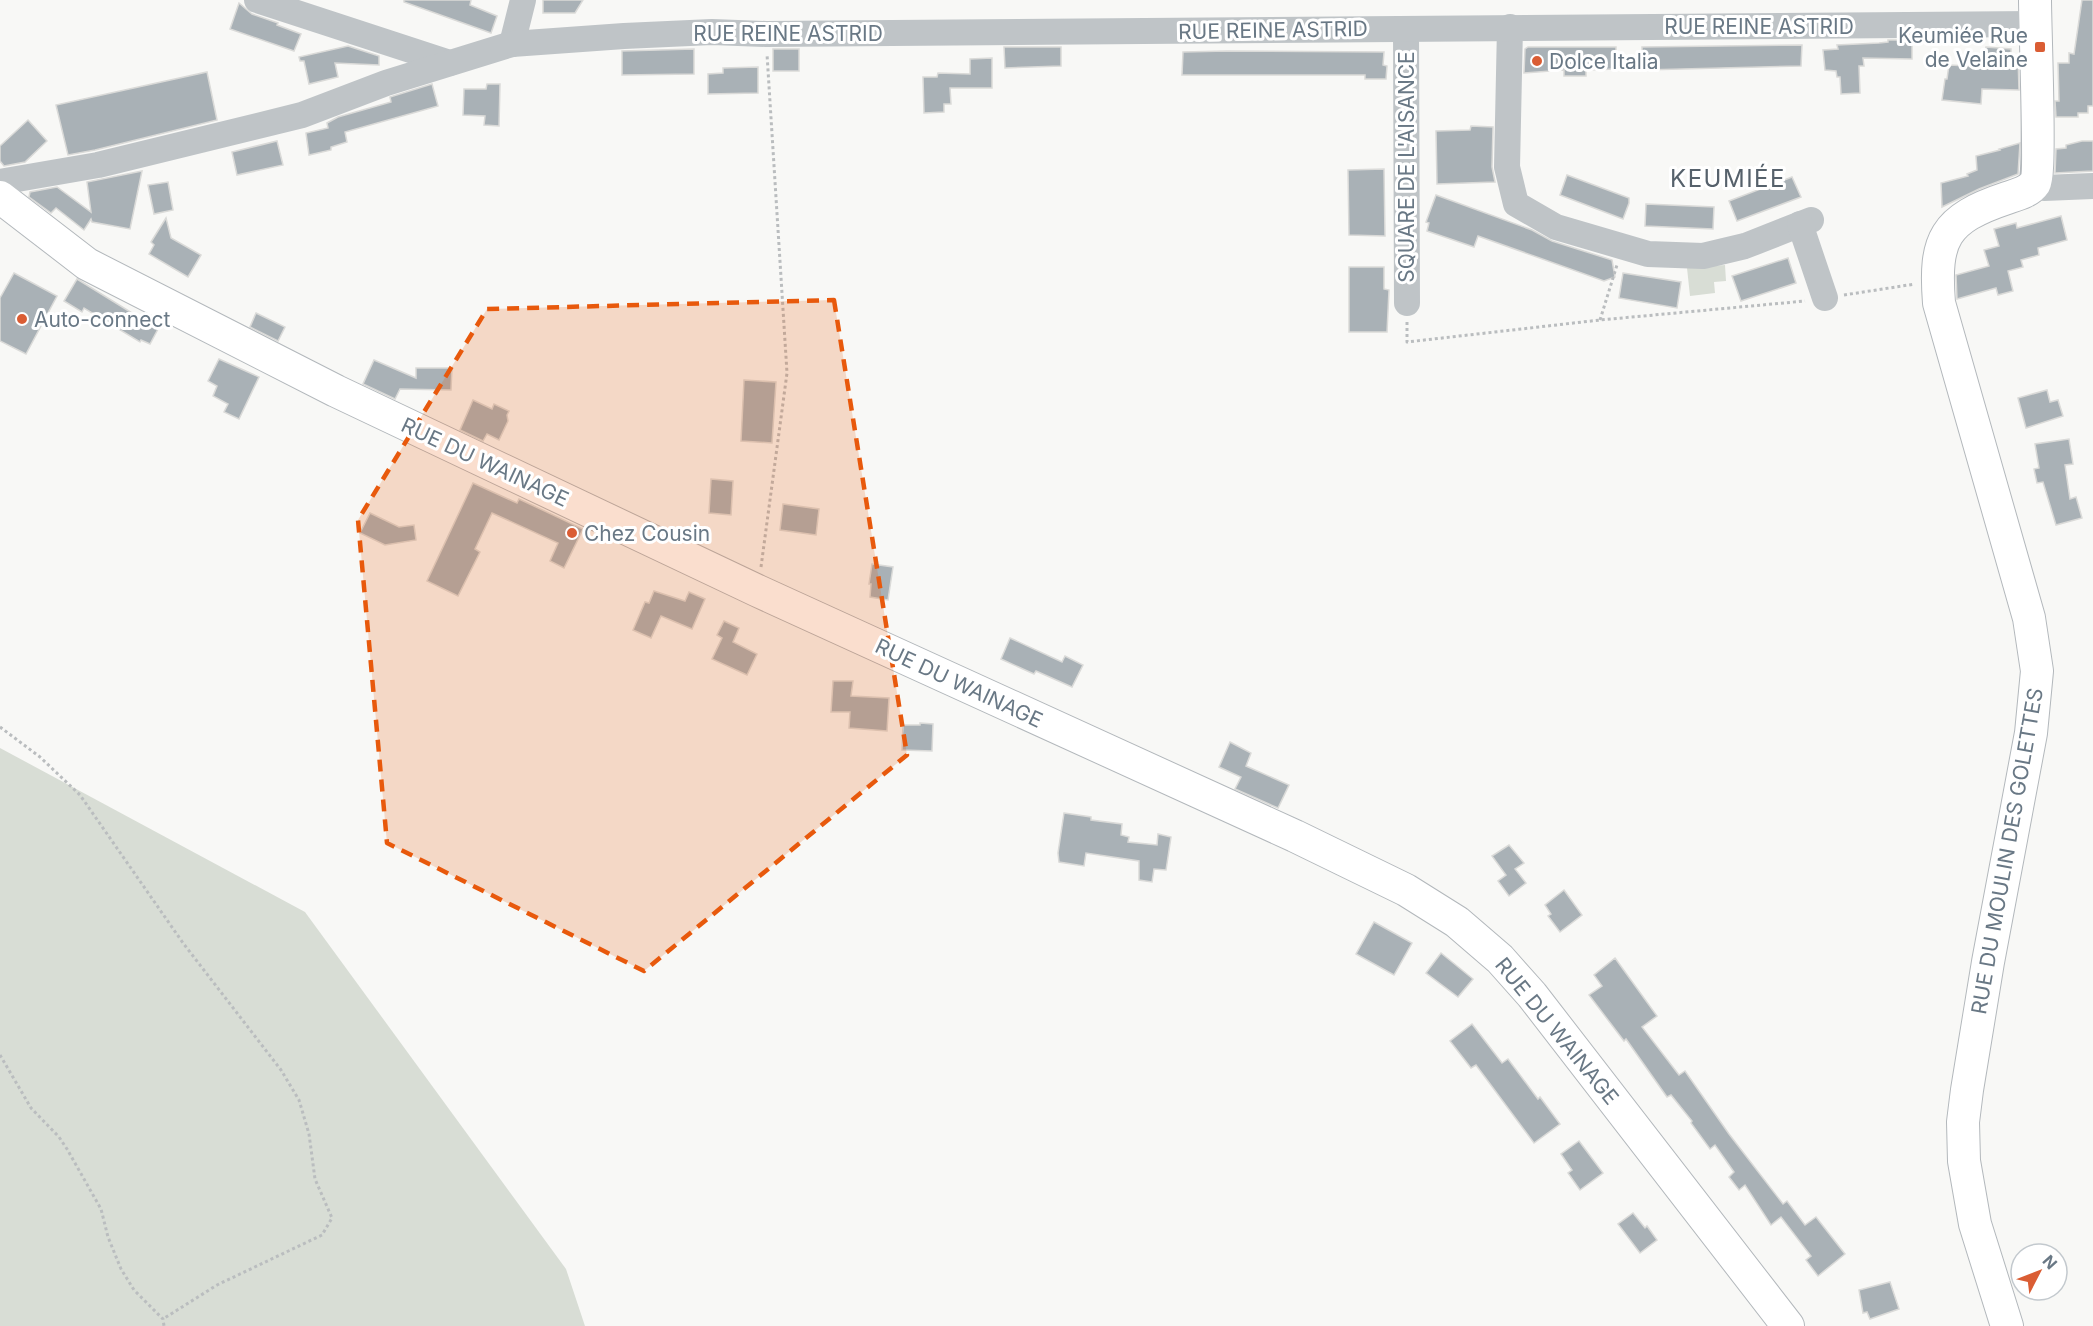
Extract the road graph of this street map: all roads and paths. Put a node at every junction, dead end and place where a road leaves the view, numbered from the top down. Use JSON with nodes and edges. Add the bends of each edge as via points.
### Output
{"nodes":[{"id":1,"x":257,"y":0,"type":"edge"},
{"id":2,"x":523,"y":0,"type":"edge"},
{"id":3,"x":2035,"y":12,"type":"edge"},
{"id":4,"x":1510,"y":27,"type":"junction"},
{"id":5,"x":1406,"y":30,"type":"junction"},
{"id":6,"x":766,"y":34,"type":"junction"},
{"id":7,"x":513,"y":44,"type":"junction"},
{"id":8,"x":450,"y":63,"type":"junction"},
{"id":9,"x":0,"y":182,"type":"edge"},
{"id":10,"x":2034,"y":184,"type":"junction"},
{"id":11,"x":2093,"y":186,"type":"edge"},
{"id":12,"x":0,"y":197,"type":"edge"},
{"id":13,"x":1623,"y":246,"type":"junction"},
{"id":14,"x":1937,"y":281,"type":"junction"},
{"id":15,"x":1825,"y":298,"type":"junction"},
{"id":16,"x":1407,"y":303,"type":"joint"},
{"id":17,"x":1600,"y":320,"type":"junction"},
{"id":18,"x":758,"y":591,"type":"junction"},
{"id":19,"x":0,"y":727,"type":"edge"},
{"id":20,"x":0,"y":1055,"type":"edge"},
{"id":21,"x":163,"y":1319,"type":"junction"},
{"id":22,"x":164,"y":1326,"type":"edge"},
{"id":23,"x":1788,"y":1326,"type":"edge"},
{"id":24,"x":2007,"y":1326,"type":"edge"}],
"edges":[{"from":1,"to":8,"type":"street"},
{"from":2,"to":7,"type":"street"},
{"from":3,"to":4,"type":"street","name":"RUE REINE ASTRID"},
{"from":3,"to":10,"type":"main road"},
{"from":4,"to":5,"type":"street","name":"RUE REINE ASTRID"},
{"from":4,"to":13,"type":"street","via":[[1507,167],[1516,204],[1556,226]]},
{"from":5,"to":6,"type":"street","name":"RUE REINE ASTRID"},
{"from":5,"to":16,"type":"street","name":"SQUARE DE L'AISANCE"},
{"from":6,"to":7,"type":"street","name":"RUE REINE ASTRID","via":[[712,32]]},
{"from":6,"to":18,"type":"path","via":[[787,374]]},
{"from":7,"to":8,"type":"street","name":"RUE REINE ASTRID"},
{"from":8,"to":9,"type":"street","name":"RUE REINE ASTRID","via":[[302,115],[98,165]]},
{"from":10,"to":11,"type":"street","via":[[2044,189]]},
{"from":10,"to":14,"type":"main road","name":"RUE DU MOULIN DES GOLETTES","via":[[2021,194],[1981,207],[1950,229],[1941,246]]},
{"from":12,"to":18,"type":"main road","name":"RUE DU WAINAGE","via":[[87,264],[336,391]]},
{"from":13,"to":15,"type":"street","via":[[1648,254],[1702,256],[1745,246],[1806,222]]},
{"from":13,"to":17,"type":"path"},
{"from":14,"to":15,"type":"path"},
{"from":14,"to":24,"type":"main road","name":"RUE DU MOULIN DES GOLETTES","via":[[1947,337],[2029,618],[2037,671],[2031,733],[1963,1122],[1964,1161],[1975,1224]]},
{"from":15,"to":17,"type":"path"},
{"from":16,"to":17,"type":"path","via":[[1407,342]]},
{"from":18,"to":23,"type":"main road","name":"RUE DU WAINAGE","via":[[1295,836],[1406,890],[1457,922],[1500,959],[1532,995]]},
{"from":19,"to":21,"type":"path","via":[[40,757],[80,795],[183,943],[281,1070],[299,1100],[309,1134],[315,1179],[332,1218],[322,1235],[217,1285]]},
{"from":20,"to":21,"type":"path","via":[[32,1108],[59,1137],[101,1209],[121,1269],[134,1290]]},
{"from":21,"to":22,"type":"path"}]}
